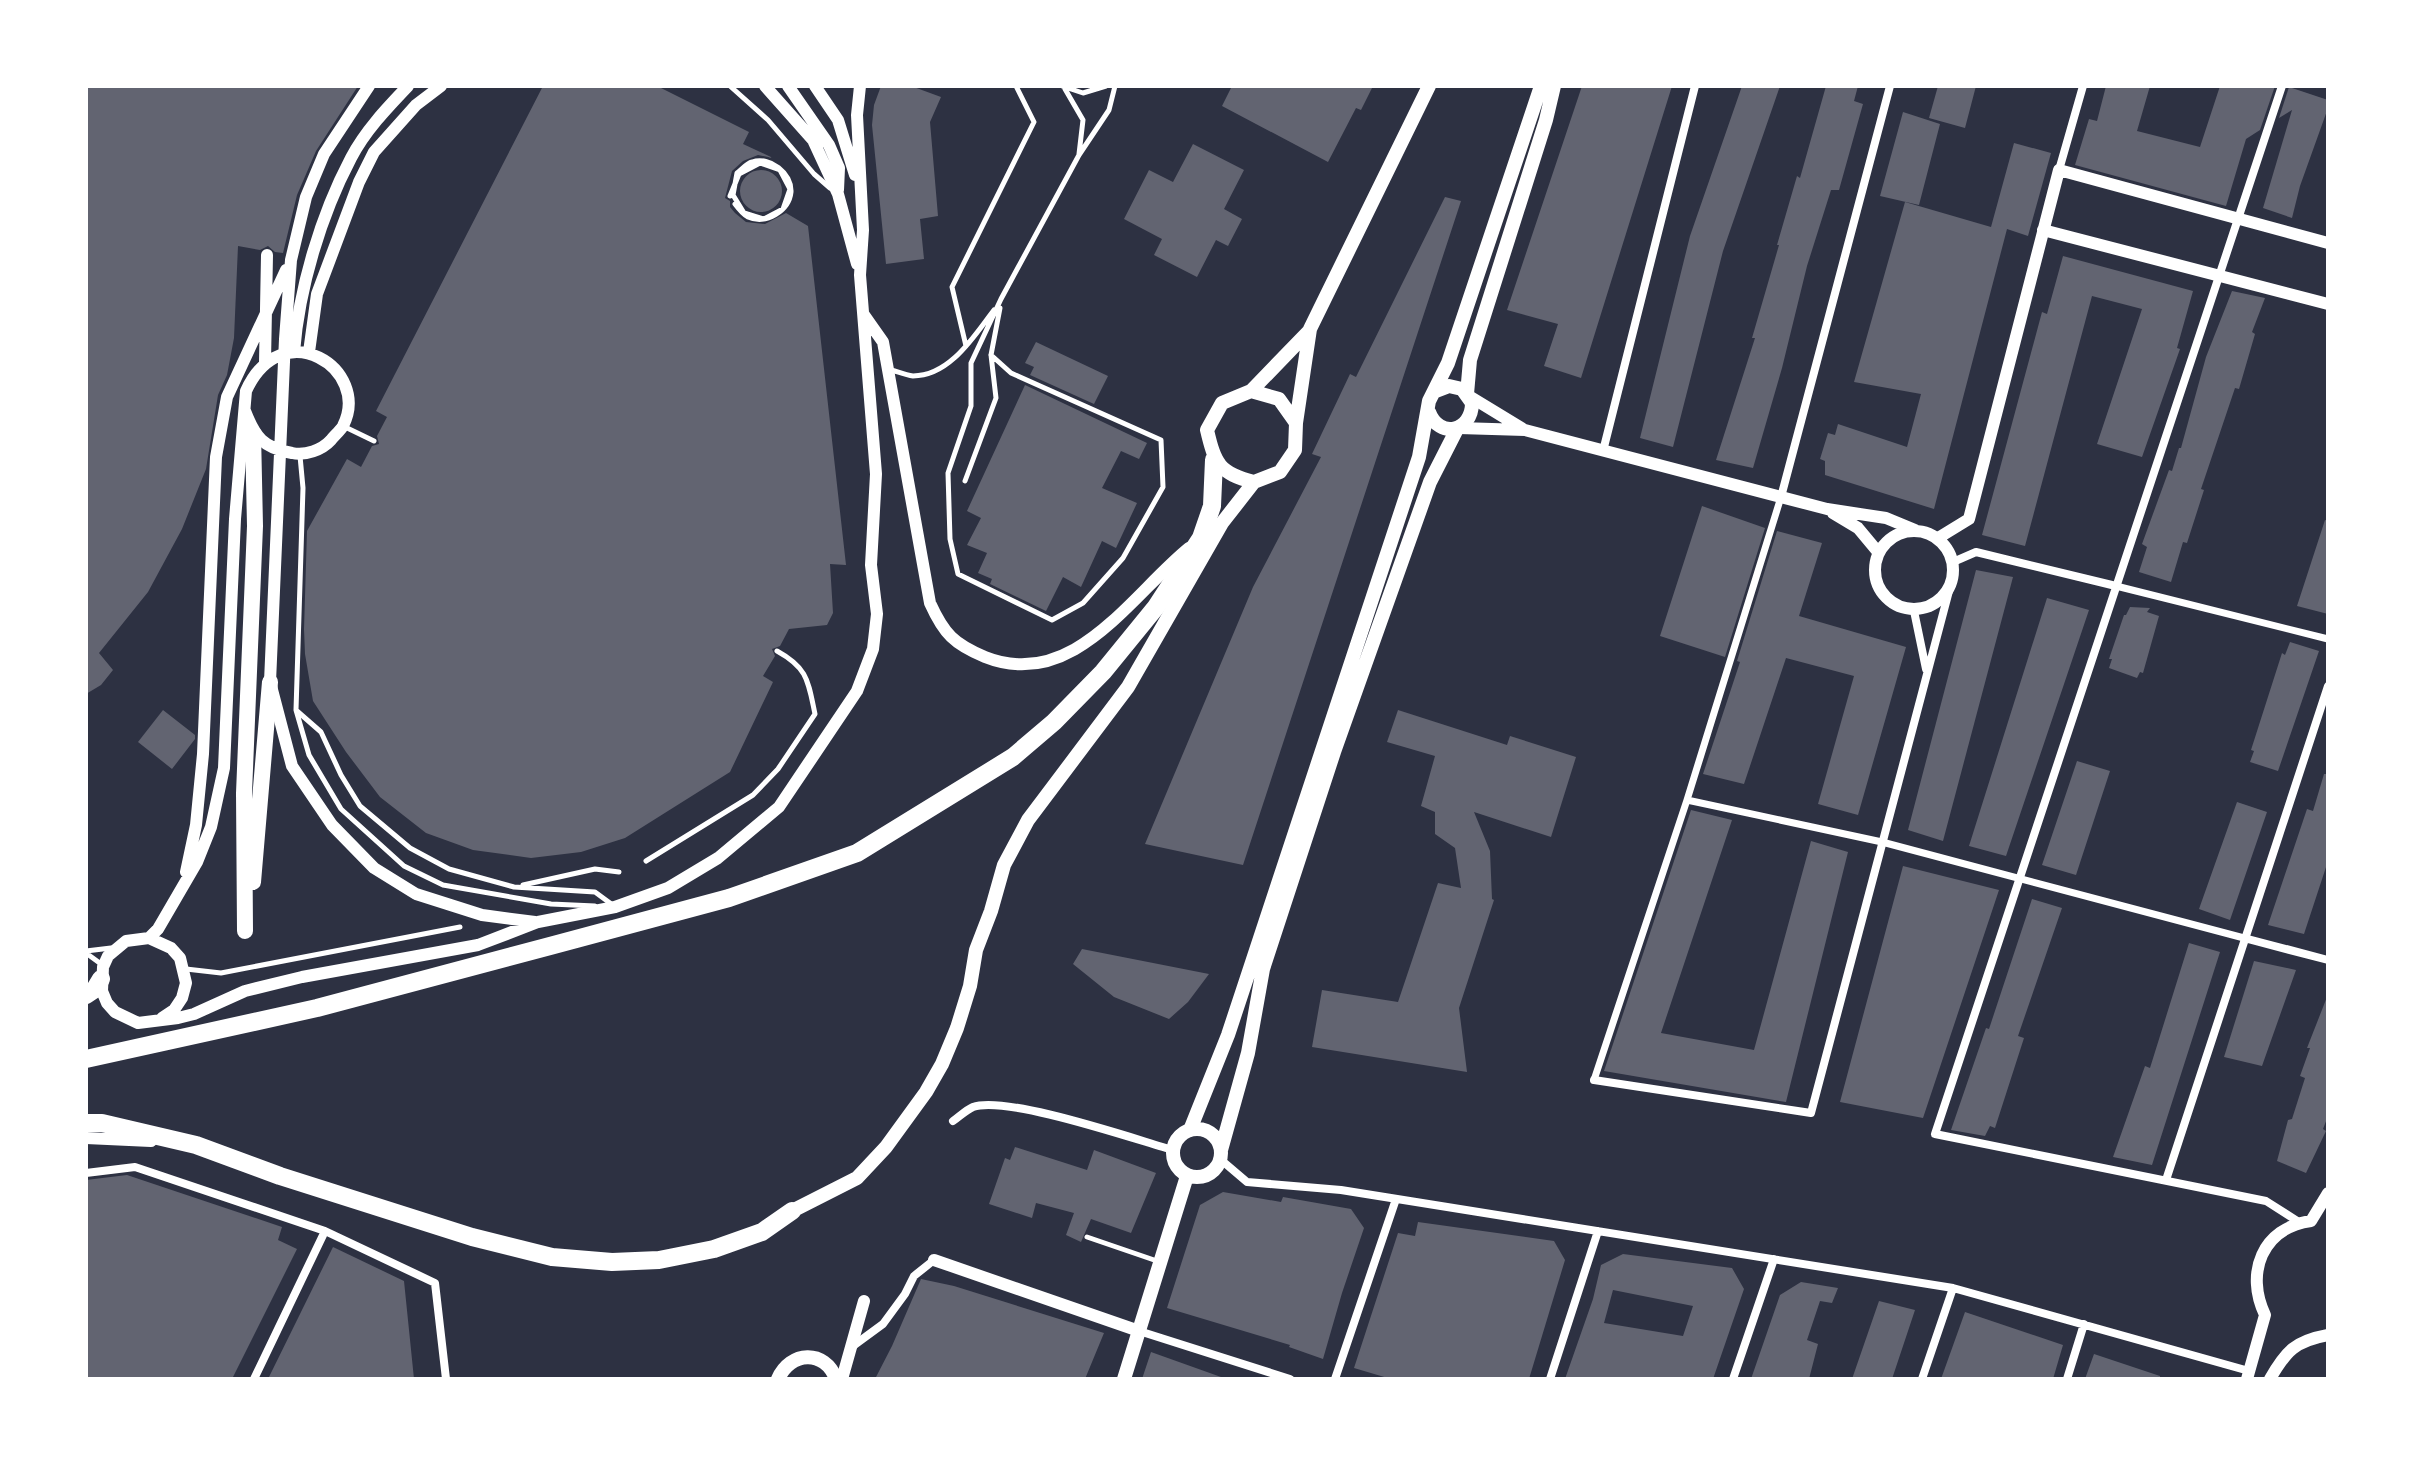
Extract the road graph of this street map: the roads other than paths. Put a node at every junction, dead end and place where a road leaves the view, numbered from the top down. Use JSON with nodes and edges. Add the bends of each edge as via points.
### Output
{"nodes":[{"id":1,"x":369,"y":86,"type":"edge"},
{"id":2,"x":408,"y":86,"type":"edge"},
{"id":3,"x":441,"y":86,"type":"edge"},
{"id":4,"x":730,"y":86,"type":"edge"},
{"id":5,"x":765,"y":86,"type":"edge"},
{"id":6,"x":788,"y":86,"type":"edge"},
{"id":7,"x":815,"y":86,"type":"edge"},
{"id":8,"x":860,"y":86,"type":"edge"},
{"id":9,"x":1016,"y":86,"type":"edge"},
{"id":10,"x":1106,"y":86,"type":"edge"},
{"id":11,"x":1115,"y":86,"type":"edge"},
{"id":12,"x":1429,"y":86,"type":"edge"},
{"id":13,"x":1541,"y":86,"type":"edge"},
{"id":14,"x":1554,"y":86,"type":"edge"},
{"id":15,"x":1695,"y":86,"type":"edge"},
{"id":16,"x":1890,"y":86,"type":"edge"},
{"id":17,"x":2083,"y":86,"type":"edge"},
{"id":18,"x":2282,"y":86,"type":"edge"},
{"id":19,"x":1064,"y":87,"type":"edge"},
{"id":20,"x":1079,"y":155,"type":"junction"},
{"id":21,"x":2059,"y":170,"type":"junction"},
{"id":22,"x":861,"y":193,"type":"junction"},
{"id":23,"x":838,"y":194,"type":"junction"},
{"id":24,"x":730,"y":196,"type":"dead end"},
{"id":25,"x":735,"y":204,"type":"dead end"},
{"id":26,"x":2239,"y":219,"type":"junction"},
{"id":27,"x":2043,"y":230,"type":"junction"},
{"id":28,"x":2328,"y":243,"type":"edge"},
{"id":29,"x":267,"y":255,"type":"dead end"},
{"id":30,"x":291,"y":260,"type":"junction"},
{"id":31,"x":860,"y":275,"type":"junction"},
{"id":32,"x":2220,"y":275,"type":"junction"},
{"id":33,"x":1001,"y":299,"type":"junction"},
{"id":34,"x":2328,"y":304,"type":"edge"},
{"id":35,"x":863,"y":312,"type":"junction"},
{"id":36,"x":1310,"y":329,"type":"junction"},
{"id":37,"x":966,"y":346,"type":"junction"},
{"id":38,"x":294,"y":352,"type":"junction"},
{"id":39,"x":309,"y":352,"type":"junction"},
{"id":40,"x":991,"y":355,"type":"junction"},
{"id":41,"x":265,"y":362,"type":"junction"},
{"id":42,"x":888,"y":369,"type":"junction"},
{"id":43,"x":1251,"y":391,"type":"junction"},
{"id":44,"x":1436,"y":391,"type":"junction"},
{"id":45,"x":1468,"y":395,"type":"junction"},
{"id":46,"x":245,"y":411,"type":"junction"},
{"id":47,"x":1429,"y":412,"type":"junction"},
{"id":48,"x":1296,"y":423,"type":"junction"},
{"id":49,"x":343,"y":426,"type":"junction"},
{"id":50,"x":1458,"y":428,"type":"junction"},
{"id":51,"x":1525,"y":430,"type":"junction"},
{"id":52,"x":253,"y":433,"type":"junction"},
{"id":53,"x":374,"y":441,"type":"dead end"},
{"id":54,"x":1603,"y":451,"type":"junction"},
{"id":55,"x":300,"y":455,"type":"junction"},
{"id":56,"x":1214,"y":460,"type":"junction"},
{"id":57,"x":965,"y":481,"type":"dead end"},
{"id":58,"x":1254,"y":482,"type":"junction"},
{"id":59,"x":1781,"y":497,"type":"junction"},
{"id":60,"x":1827,"y":509,"type":"junction"},
{"id":61,"x":1915,"y":530,"type":"junction"},
{"id":62,"x":1201,"y":538,"type":"junction"},
{"id":63,"x":1938,"y":538,"type":"junction"},
{"id":64,"x":1878,"y":552,"type":"junction"},
{"id":65,"x":1953,"y":562,"type":"junction"},
{"id":66,"x":2116,"y":586,"type":"junction"},
{"id":67,"x":1949,"y":591,"type":"junction"},
{"id":68,"x":1914,"y":611,"type":"junction"},
{"id":69,"x":2328,"y":639,"type":"edge"},
{"id":70,"x":777,"y":651,"type":"dead end"},
{"id":71,"x":1927,"y":673,"type":"junction"},
{"id":72,"x":270,"y":682,"type":"junction"},
{"id":73,"x":2328,"y":686,"type":"edge"},
{"id":74,"x":296,"y":710,"type":"junction"},
{"id":75,"x":1687,"y":800,"type":"junction"},
{"id":76,"x":1882,"y":842,"type":"junction"},
{"id":77,"x":646,"y":861,"type":"dead end"},
{"id":78,"x":619,"y":872,"type":"dead end"},
{"id":79,"x":2019,"y":881,"type":"junction"},
{"id":80,"x":514,"y":887,"type":"junction"},
{"id":81,"x":180,"y":893,"type":"junction"},
{"id":82,"x":615,"y":907,"type":"junction"},
{"id":83,"x":538,"y":922,"type":"junction"},
{"id":84,"x":460,"y":927,"type":"dead end"},
{"id":85,"x":149,"y":938,"type":"junction"},
{"id":86,"x":2244,"y":938,"type":"junction"},
{"id":87,"x":116,"y":947,"type":"junction"},
{"id":88,"x":86,"y":952,"type":"edge"},
{"id":89,"x":2328,"y":960,"type":"edge"},
{"id":90,"x":184,"y":969,"type":"junction"},
{"id":91,"x":102,"y":973,"type":"junction"},
{"id":92,"x":86,"y":995,"type":"edge"},
{"id":93,"x":162,"y":1018,"type":"junction"},
{"id":94,"x":86,"y":1059,"type":"edge"},
{"id":95,"x":1594,"y":1080,"type":"joint"},
{"id":96,"x":953,"y":1121,"type":"dead end"},
{"id":97,"x":86,"y":1123,"type":"edge"},
{"id":98,"x":1190,"y":1130,"type":"junction"},
{"id":99,"x":86,"y":1138,"type":"edge"},
{"id":100,"x":196,"y":1145,"type":"junction"},
{"id":101,"x":1173,"y":1150,"type":"junction"},
{"id":102,"x":1221,"y":1154,"type":"junction"},
{"id":103,"x":86,"y":1173,"type":"edge"},
{"id":104,"x":1187,"y":1176,"type":"junction"},
{"id":105,"x":2166,"y":1180,"type":"junction"},
{"id":106,"x":2328,"y":1193,"type":"edge"},
{"id":107,"x":1396,"y":1199,"type":"junction"},
{"id":108,"x":792,"y":1211,"type":"joint"},
{"id":109,"x":2305,"y":1222,"type":"junction"},
{"id":110,"x":325,"y":1231,"type":"junction"},
{"id":111,"x":1598,"y":1231,"type":"junction"},
{"id":112,"x":1087,"y":1237,"type":"dead end"},
{"id":113,"x":1774,"y":1259,"type":"junction"},
{"id":114,"x":934,"y":1260,"type":"joint"},
{"id":115,"x":1160,"y":1262,"type":"junction"},
{"id":116,"x":1953,"y":1288,"type":"junction"},
{"id":117,"x":864,"y":1301,"type":"dead end"},
{"id":118,"x":2084,"y":1324,"type":"junction"},
{"id":119,"x":1139,"y":1331,"type":"junction"},
{"id":120,"x":2328,"y":1335,"type":"edge"},
{"id":121,"x":853,"y":1346,"type":"junction"},
{"id":122,"x":2248,"y":1375,"type":"edge"},
{"id":123,"x":254,"y":1379,"type":"edge"},
{"id":124,"x":446,"y":1379,"type":"edge"},
{"id":125,"x":778,"y":1379,"type":"edge"},
{"id":126,"x":839,"y":1379,"type":"edge"},
{"id":127,"x":1124,"y":1379,"type":"edge"},
{"id":128,"x":1290,"y":1379,"type":"edge"},
{"id":129,"x":1335,"y":1379,"type":"edge"},
{"id":130,"x":1550,"y":1379,"type":"edge"},
{"id":131,"x":1733,"y":1379,"type":"edge"},
{"id":132,"x":1922,"y":1379,"type":"edge"},
{"id":133,"x":2067,"y":1379,"type":"edge"},
{"id":134,"x":2270,"y":1379,"type":"edge"}],
"edges":[{"from":1,"to":30,"type":"street","via":[[324,154],[306,197]]},
{"from":2,"to":38,"type":"street","via":[[351,157],[330,205],[300,299]]},
{"from":3,"to":39,"type":"street","via":[[416,105],[374,152],[359,182],[317,294]]},
{"from":4,"to":23,"type":"lane"},
{"from":5,"to":23,"type":"street","via":[[813,140]]},
{"from":6,"to":23,"type":"street","via":[[829,145],[839,168]]},
{"from":7,"to":22,"type":"street","via":[[838,120]]},
{"from":8,"to":22,"type":"street"},
{"from":9,"to":37,"type":"lane","via":[[1034,122],[952,287]]},
{"from":10,"to":19,"type":"lane","via":[[1083,93]]},
{"from":11,"to":20,"type":"lane","via":[[1109,110]]},
{"from":12,"to":36,"type":"main road"},
{"from":13,"to":44,"type":"main road"},
{"from":14,"to":45,"type":"main road","via":[[1470,360]]},
{"from":15,"to":54,"type":"street"},
{"from":16,"to":59,"type":"street"},
{"from":17,"to":21,"type":"street"},
{"from":18,"to":26,"type":"street"},
{"from":19,"to":20,"type":"lane","via":[[1083,120]]},
{"from":20,"to":33,"type":"lane"},
{"from":21,"to":26,"type":"street"},
{"from":21,"to":27,"type":"street"},
{"from":22,"to":31,"type":"street"},
{"from":23,"to":31,"type":"street"},
{"from":24,"to":25,"type":"lane","via":[[735,185],[739,174],[760,163],[780,170],[790,189],[783,209],[764,219],[744,213],[733,195],[735,184],[737,173],[752,162],[771,162],[785,174],[791,192],[783,210],[767,219],[748,217]]},
{"from":26,"to":28,"type":"street"},
{"from":26,"to":32,"type":"street"},
{"from":27,"to":32,"type":"street"},
{"from":27,"to":63,"type":"street","via":[[1969,519]]},
{"from":29,"to":41,"type":"street"},
{"from":30,"to":72,"type":"street"},
{"from":30,"to":81,"type":"street","via":[[227,397],[216,457],[203,754],[196,825]]},
{"from":31,"to":35,"type":"street"},
{"from":32,"to":34,"type":"street"},
{"from":32,"to":66,"type":"street"},
{"from":33,"to":37,"type":"lane"},
{"from":33,"to":40,"type":"lane"},
{"from":33,"to":40,"type":"lane","via":[[971,363],[971,406],[948,473],[950,539],[958,574],[1052,620],[1083,603],[1123,558],[1163,487],[1161,440],[1011,373]]},
{"from":35,"to":42,"type":"street","via":[[883,342]]},
{"from":35,"to":82,"type":"street","via":[[876,474],[871,565],[877,614],[873,649],[857,691],[779,807],[718,858],[668,888]]},
{"from":36,"to":43,"type":"main road"},
{"from":36,"to":48,"type":"main road"},
{"from":37,"to":42,"type":"lane","via":[[935,371],[912,376]]},
{"from":38,"to":39,"type":"street"},
{"from":38,"to":41,"type":"street"},
{"from":39,"to":49,"type":"street","via":[[331,364],[344,382],[348,404]]},
{"from":40,"to":57,"type":"lane","via":[[996,398]]},
{"from":41,"to":46,"type":"street","via":[[246,391]]},
{"from":42,"to":62,"type":"street","via":[[930,603],[941,627],[961,647],[995,661],[1059,658],[1093,639]]},
{"from":43,"to":48,"type":"main road","via":[[1279,399]]},
{"from":43,"to":56,"type":"main road","via":[[1222,403],[1207,430]]},
{"from":44,"to":45,"type":"main road","via":[[1455,387]]},
{"from":44,"to":47,"type":"main road"},
{"from":45,"to":50,"type":"main road","via":[[1472,411]]},
{"from":45,"to":51,"type":"street"},
{"from":46,"to":52,"type":"street"},
{"from":46,"to":81,"type":"street","via":[[224,768],[211,827]]},
{"from":47,"to":50,"type":"main road","via":[[1442,428]]},
{"from":47,"to":98,"type":"main road","via":[[1419,457],[1228,1035]]},
{"from":48,"to":58,"type":"main road","via":[[1295,450],[1288,461],[1280,472]]},
{"from":49,"to":53,"type":"lane"},
{"from":49,"to":55,"type":"street","via":[[325,446]]},
{"from":50,"to":51,"type":"street"},
{"from":50,"to":102,"type":"main road","via":[[1424,497],[1263,969]]},
{"from":51,"to":54,"type":"street"},
{"from":52,"to":55,"type":"street","via":[[274,450]]},
{"from":52,"to":72,"type":"highway","via":[[245,931]]},
{"from":54,"to":59,"type":"street"},
{"from":55,"to":74,"type":"lane"},
{"from":56,"to":58,"type":"main road","via":[[1231,476]]},
{"from":56,"to":62,"type":"highway","via":[[1212,506]]},
{"from":58,"to":108,"type":"main road","via":[[1222,523],[1128,687],[1028,820],[1004,865],[942,1064],[909,1117],[857,1178]]},
{"from":59,"to":60,"type":"street"},
{"from":59,"to":75,"type":"street"},
{"from":60,"to":61,"type":"street","via":[[1886,518]]},
{"from":60,"to":64,"type":"street","via":[[1858,528]]},
{"from":61,"to":63,"type":"street"},
{"from":61,"to":64,"type":"street","via":[[1893,536]]},
{"from":62,"to":94,"type":"highway","via":[[1156,607],[1054,722],[1013,757],[857,853],[729,898],[565,942],[317,1008]]},
{"from":63,"to":65,"type":"street"},
{"from":64,"to":68,"type":"street","via":[[1874,579],[1888,602]]},
{"from":65,"to":66,"type":"street","via":[[1976,552]]},
{"from":65,"to":67,"type":"street"},
{"from":66,"to":69,"type":"street"},
{"from":66,"to":79,"type":"street"},
{"from":67,"to":68,"type":"street","via":[[1934,606]]},
{"from":67,"to":71,"type":"street"},
{"from":68,"to":71,"type":"street"},
{"from":70,"to":77,"type":"lane","via":[[806,675],[815,714],[778,769],[753,795]]},
{"from":71,"to":76,"type":"street"},
{"from":72,"to":83,"type":"street","via":[[292,766],[332,825],[374,868],[416,894],[482,915]]},
{"from":73,"to":86,"type":"street"},
{"from":74,"to":80,"type":"lane","via":[[321,732],[360,806],[410,848],[449,869]]},
{"from":74,"to":82,"type":"lane","via":[[309,755],[341,809],[404,866],[443,885],[551,904]]},
{"from":75,"to":76,"type":"street"},
{"from":75,"to":95,"type":"street"},
{"from":76,"to":79,"type":"street"},
{"from":76,"to":95,"type":"street","via":[[1811,1113]]},
{"from":78,"to":80,"type":"lane","via":[[595,869]]},
{"from":79,"to":86,"type":"street"},
{"from":79,"to":105,"type":"street","via":[[1935,1134]]},
{"from":80,"to":82,"type":"lane","via":[[595,892]]},
{"from":81,"to":85,"type":"street"},
{"from":82,"to":83,"type":"street"},
{"from":83,"to":93,"type":"street","via":[[478,945],[302,977],[245,991],[194,1014]]},
{"from":84,"to":90,"type":"lane","via":[[221,973]]},
{"from":85,"to":87,"type":"street"},
{"from":85,"to":90,"type":"street","via":[[171,948]]},
{"from":86,"to":89,"type":"street"},
{"from":86,"to":105,"type":"street"},
{"from":87,"to":88,"type":"lane"},
{"from":87,"to":91,"type":"street"},
{"from":88,"to":91,"type":"lane","via":[[95,957]]},
{"from":90,"to":93,"type":"street","via":[[182,998]]},
{"from":91,"to":92,"type":"highway"},
{"from":91,"to":93,"type":"street","via":[[102,991],[115,1012],[138,1023]]},
{"from":96,"to":101,"type":"street","via":[[974,1107],[1005,1106]]},
{"from":97,"to":100,"type":"highway"},
{"from":98,"to":101,"type":"main road","via":[[1178,1137]]},
{"from":98,"to":102,"type":"main road","via":[[1210,1133]]},
{"from":99,"to":100,"type":"street"},
{"from":100,"to":108,"type":"highway","via":[[280,1176],[552,1257],[659,1260],[762,1232]]},
{"from":101,"to":104,"type":"main road","via":[[1176,1166]]},
{"from":102,"to":104,"type":"main road","via":[[1211,1173]]},
{"from":102,"to":107,"type":"street","via":[[1247,1182]]},
{"from":103,"to":110,"type":"street","via":[[135,1167]]},
{"from":104,"to":115,"type":"main road"},
{"from":105,"to":109,"type":"street","via":[[2266,1201]]},
{"from":106,"to":109,"type":"street"},
{"from":107,"to":111,"type":"street"},
{"from":107,"to":129,"type":"street"},
{"from":109,"to":122,"type":"street","via":[[2282,1229],[2265,1247],[2256,1274],[2265,1315]]},
{"from":110,"to":123,"type":"street"},
{"from":110,"to":124,"type":"street","via":[[435,1283]]},
{"from":111,"to":113,"type":"street"},
{"from":111,"to":130,"type":"street"},
{"from":112,"to":115,"type":"lane"},
{"from":113,"to":116,"type":"street"},
{"from":113,"to":131,"type":"street"},
{"from":114,"to":119,"type":"street"},
{"from":114,"to":121,"type":"street","via":[[914,1276],[883,1324]]},
{"from":115,"to":119,"type":"main road"},
{"from":116,"to":118,"type":"street"},
{"from":116,"to":132,"type":"street"},
{"from":117,"to":121,"type":"street"},
{"from":118,"to":122,"type":"street"},
{"from":118,"to":133,"type":"street"},
{"from":119,"to":127,"type":"main road"},
{"from":119,"to":128,"type":"street"},
{"from":120,"to":134,"type":"street","via":[[2306,1339],[2284,1355]]},
{"from":121,"to":126,"type":"street"},
{"from":125,"to":126,"type":"main road","via":[[787,1364],[804,1356],[822,1360]]}]}
